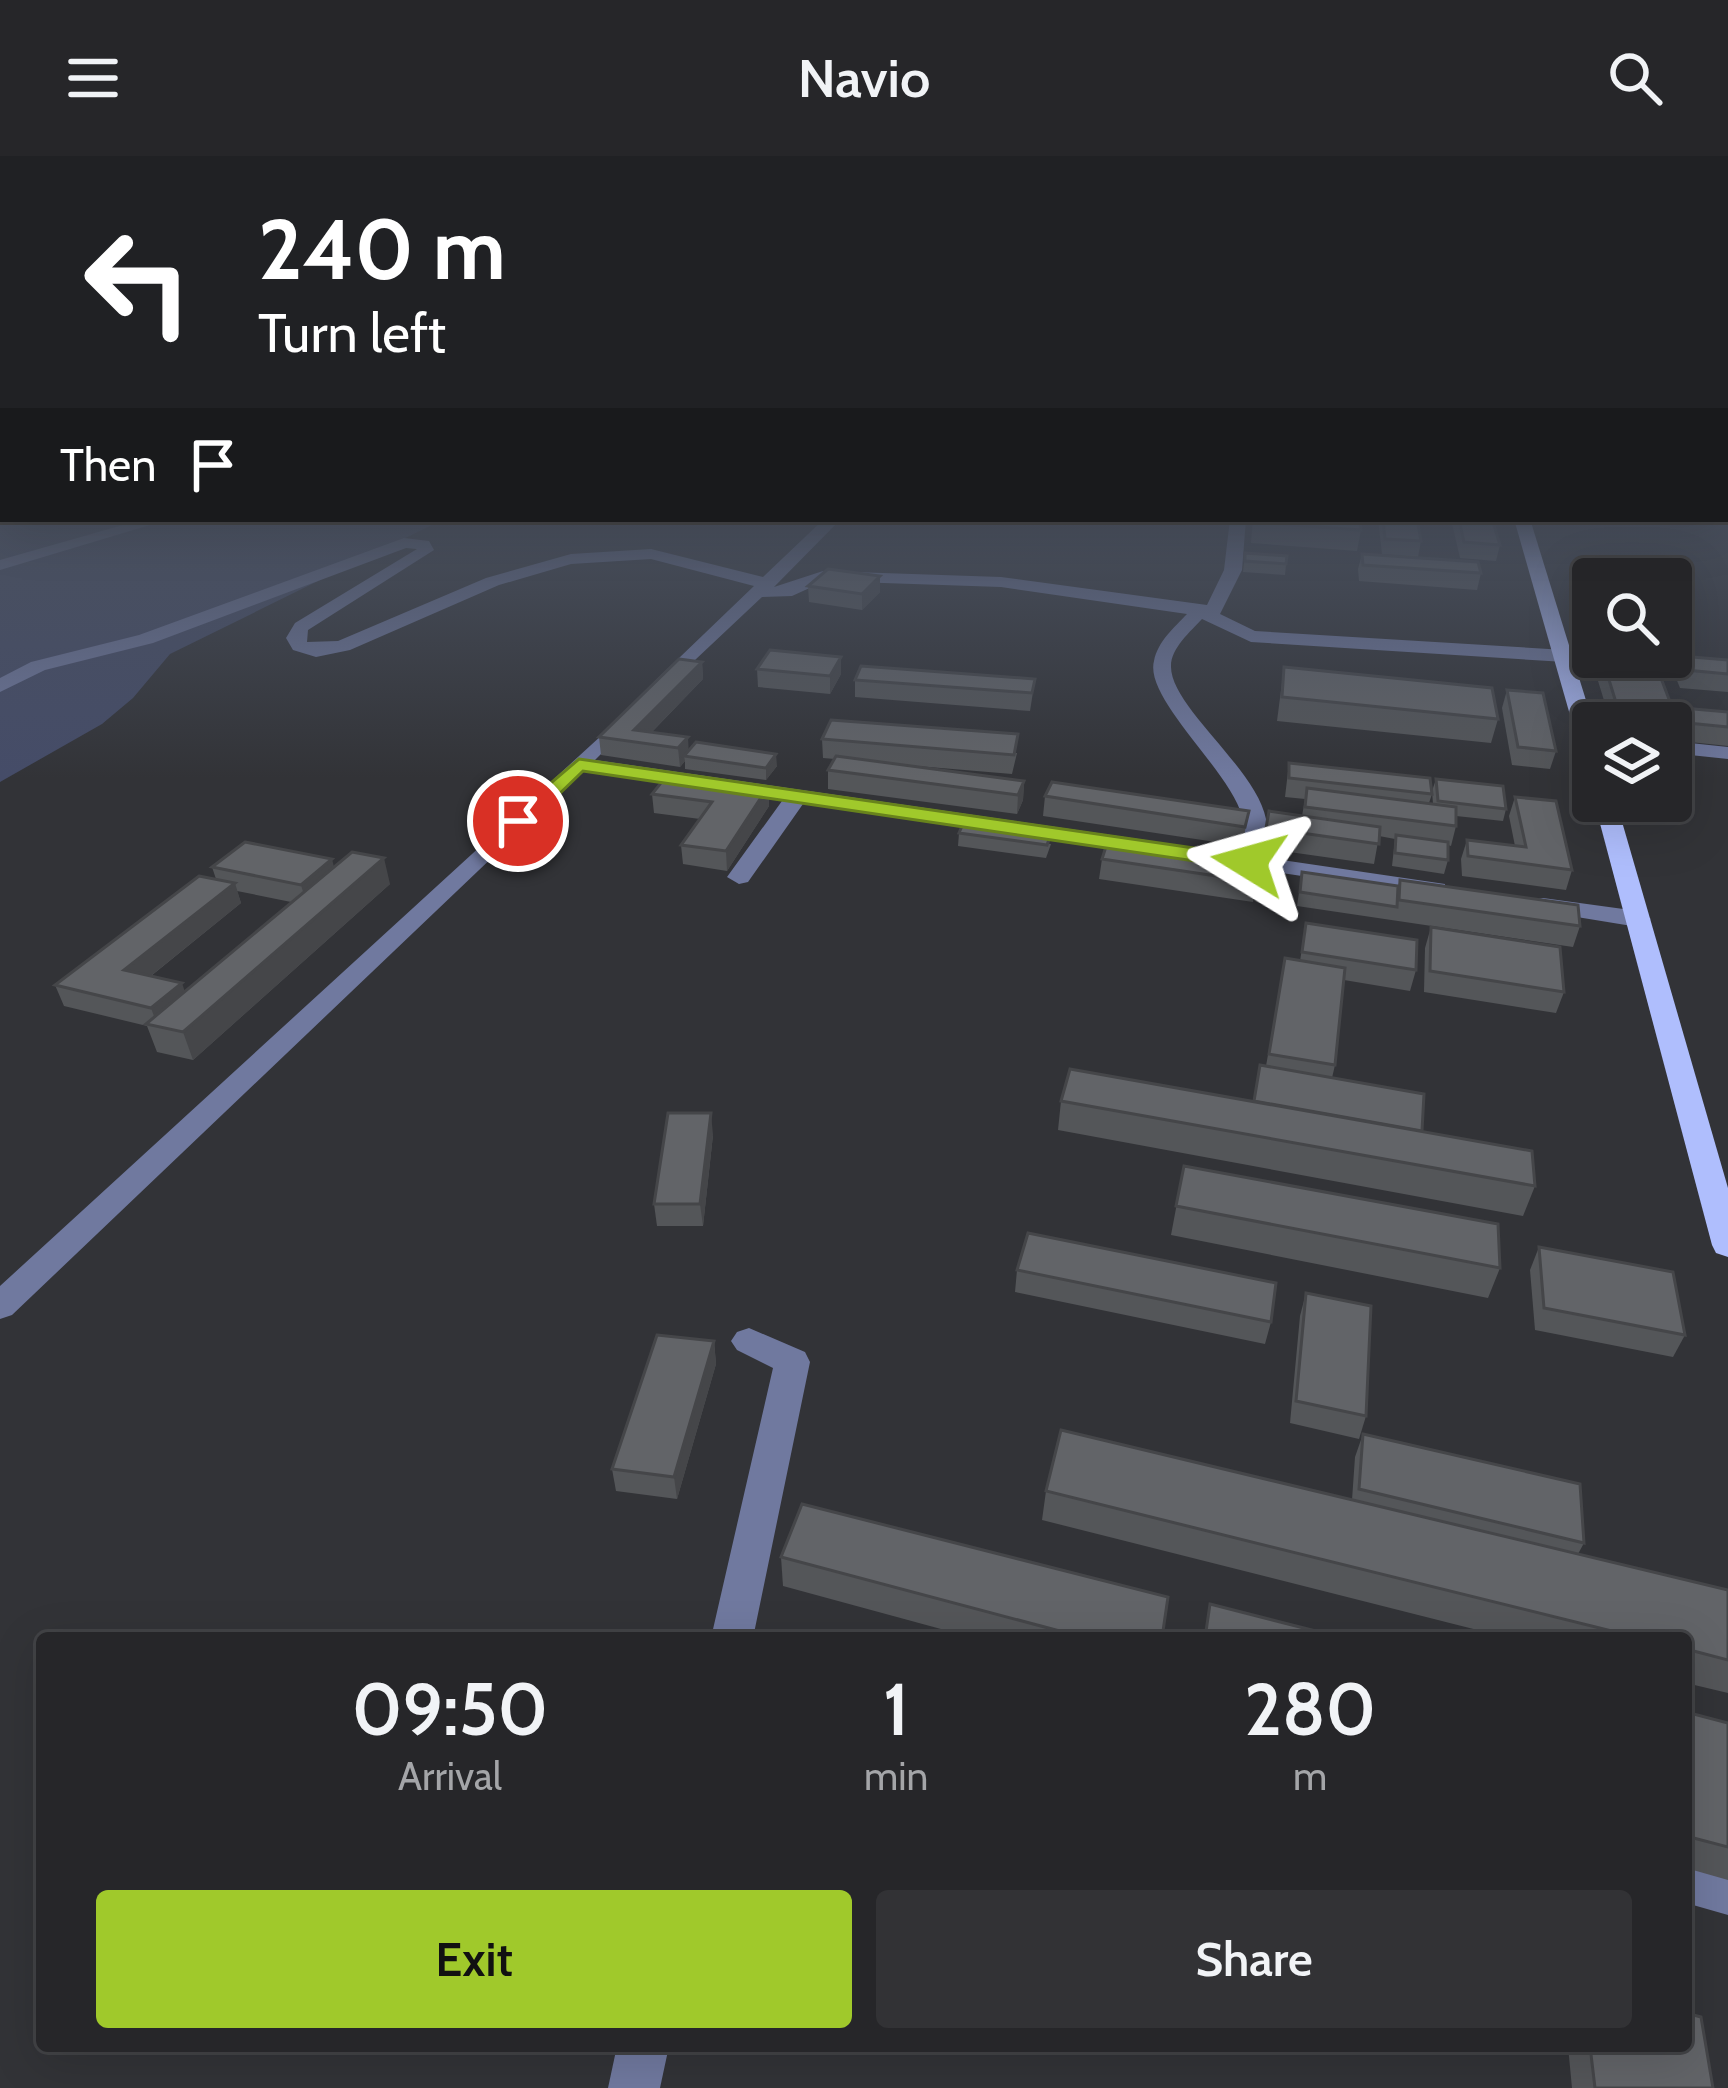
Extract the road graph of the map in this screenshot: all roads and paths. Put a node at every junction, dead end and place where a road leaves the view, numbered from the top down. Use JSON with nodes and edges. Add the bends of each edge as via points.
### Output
{"nodes":[{"id":1,"x":254,"y":598,"type":"edge"},
{"id":2,"x":348,"y":598,"type":"edge"},
{"id":3,"x":457,"y":598,"type":"edge"},
{"id":4,"x":752,"y":598,"type":"edge"},
{"id":5,"x":1112,"y":598,"type":"edge"},
{"id":6,"x":1220,"y":598,"type":"edge"},
{"id":7,"x":1547,"y":598,"type":"edge"},
{"id":8,"x":1200,"y":611,"type":"junction"},
{"id":9,"x":1565,"y":656,"type":"junction"},
{"id":10,"x":0,"y":686,"type":"edge"},
{"id":11,"x":1578,"y":702,"type":"edge"},
{"id":12,"x":1692,"y":749,"type":"edge"},
{"id":13,"x":1728,"y":753,"type":"edge"},
{"id":14,"x":579,"y":764,"type":"junction"},
{"id":15,"x":797,"y":796,"type":"junction"},
{"id":16,"x":1611,"y":822,"type":"edge"},
{"id":17,"x":1249,"y":862,"type":"junction"},
{"id":18,"x":740,"y":878,"type":"dead end"},
{"id":19,"x":1454,"y":892,"type":"edge"},
{"id":20,"x":1523,"y":902,"type":"edge"},
{"id":21,"x":1638,"y":919,"type":"junction"},
{"id":22,"x":1728,"y":1245,"type":"edge"},
{"id":23,"x":0,"y":1306,"type":"edge"},
{"id":24,"x":749,"y":1341,"type":"dead end"},
{"id":25,"x":733,"y":1632,"type":"edge"},
{"id":26,"x":1692,"y":1881,"type":"edge"},
{"id":27,"x":1728,"y":1891,"type":"edge"},
{"id":28,"x":642,"y":2052,"type":"edge"},
{"id":29,"x":634,"y":2088,"type":"edge"}],
"edges":[{"from":1,"to":10,"type":"street","via":[[38,666]]},
{"from":2,"to":3,"type":"street","via":[[302,627],[300,646],[343,646]]},
{"from":4,"to":14,"type":"street"},
{"from":5,"to":8,"type":"street"},
{"from":6,"to":8,"type":"street","via":[[1214,610]]},
{"from":7,"to":9,"type":"main road"},
{"from":8,"to":9,"type":"street","via":[[1251,635]]},
{"from":8,"to":17,"type":"street","via":[[1165,651],[1162,674],[1242,786],[1255,821]]},
{"from":9,"to":11,"type":"main road"},
{"from":12,"to":13,"type":"street"},
{"from":14,"to":15,"type":"street"},
{"from":14,"to":23,"type":"street"},
{"from":15,"to":17,"type":"street"},
{"from":15,"to":18,"type":"street"},
{"from":16,"to":21,"type":"main road"},
{"from":17,"to":19,"type":"street"},
{"from":20,"to":21,"type":"street"},
{"from":21,"to":22,"type":"main road"},
{"from":24,"to":25,"type":"street","via":[[793,1362]]},
{"from":26,"to":27,"type":"street"},
{"from":28,"to":29,"type":"street"}]}
